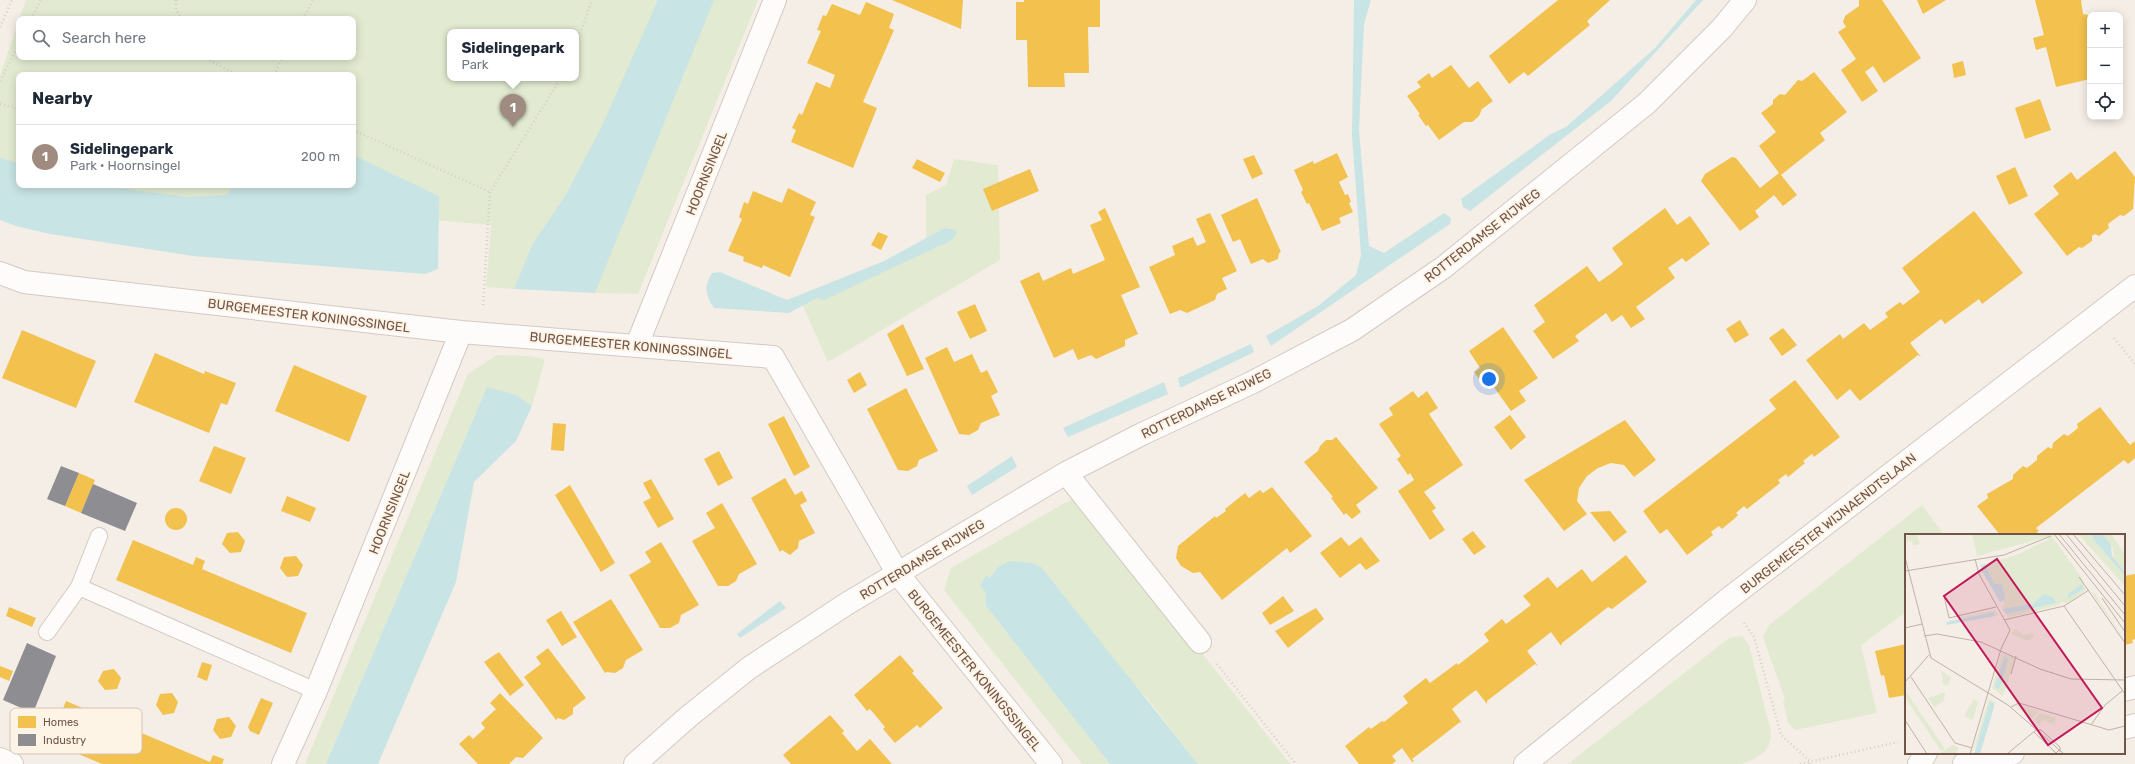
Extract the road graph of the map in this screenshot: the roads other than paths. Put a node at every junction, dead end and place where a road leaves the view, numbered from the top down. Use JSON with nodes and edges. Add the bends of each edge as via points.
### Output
{"nodes":[{"id":1,"x":775,"y":0,"type":"edge"},
{"id":2,"x":1745,"y":0,"type":"edge"},
{"id":3,"x":0,"y":273,"type":"edge"},
{"id":4,"x":2135,"y":286,"type":"edge"},
{"id":5,"x":471,"y":333,"type":"junction"},
{"id":6,"x":637,"y":345,"type":"junction"},
{"id":7,"x":1066,"y":473,"type":"junction"},
{"id":8,"x":99,"y":536,"type":"dead end"},
{"id":9,"x":898,"y":574,"type":"junction"},
{"id":10,"x":79,"y":587,"type":"junction"},
{"id":11,"x":47,"y":632,"type":"dead end"},
{"id":12,"x":1200,"y":642,"type":"road end"},
{"id":13,"x":2135,"y":687,"type":"edge"},
{"id":14,"x":2125,"y":690,"type":"edge"},
{"id":15,"x":316,"y":691,"type":"junction"},
{"id":16,"x":2135,"y":725,"type":"edge"},
{"id":17,"x":2125,"y":728,"type":"edge"},
{"id":18,"x":1925,"y":754,"type":"edge"},
{"id":19,"x":2009,"y":754,"type":"edge"},
{"id":20,"x":0,"y":759,"type":"edge"},
{"id":21,"x":12,"y":764,"type":"edge"},
{"id":22,"x":284,"y":764,"type":"edge"},
{"id":23,"x":635,"y":764,"type":"edge"},
{"id":24,"x":1051,"y":764,"type":"edge"},
{"id":25,"x":1525,"y":764,"type":"edge"},
{"id":26,"x":1919,"y":764,"type":"edge"},
{"id":27,"x":1964,"y":764,"type":"edge"}],
"edges":[{"from":1,"to":6,"type":"street","name":"HOORNSINGEL"},
{"from":2,"to":7,"type":"street","name":"ROTTERDAMSE RIJWEG","via":[[1722,28],[1647,102],[1444,267],[1352,330],[1251,383]]},
{"from":3,"to":5,"type":"street","name":"BURGEMEESTER KONINGSSINGEL","via":[[24,282]]},
{"from":4,"to":25,"type":"street","name":"BURGEMEESTER WIJNAENDTSLAAN","via":[[1728,600]]},
{"from":5,"to":6,"type":"street","name":"BURGEMEESTER KONINGSSINGEL"},
{"from":5,"to":15,"type":"street","name":"HOORNSINGEL"},
{"from":6,"to":9,"type":"street","name":"BURGEMEESTER KONINGSSINGEL","via":[[772,357]]},
{"from":7,"to":9,"type":"street","name":"ROTTERDAMSE RIJWEG"},
{"from":7,"to":12,"type":"street"},
{"from":8,"to":10,"type":"lane"},
{"from":9,"to":23,"type":"street","name":"ROTTERDAMSE RIJWEG","via":[[848,603],[749,668]]},
{"from":9,"to":24,"type":"street","name":"BURGEMEESTER KONINGSSINGEL"},
{"from":10,"to":11,"type":"lane"},
{"from":10,"to":15,"type":"lane"},
{"from":13,"to":14,"type":"street"},
{"from":15,"to":22,"type":"street","name":"HOORNSINGEL"},
{"from":16,"to":17,"type":"street"},
{"from":18,"to":26,"type":"street"},
{"from":19,"to":27,"type":"street"},
{"from":20,"to":21,"type":"street"}]}
